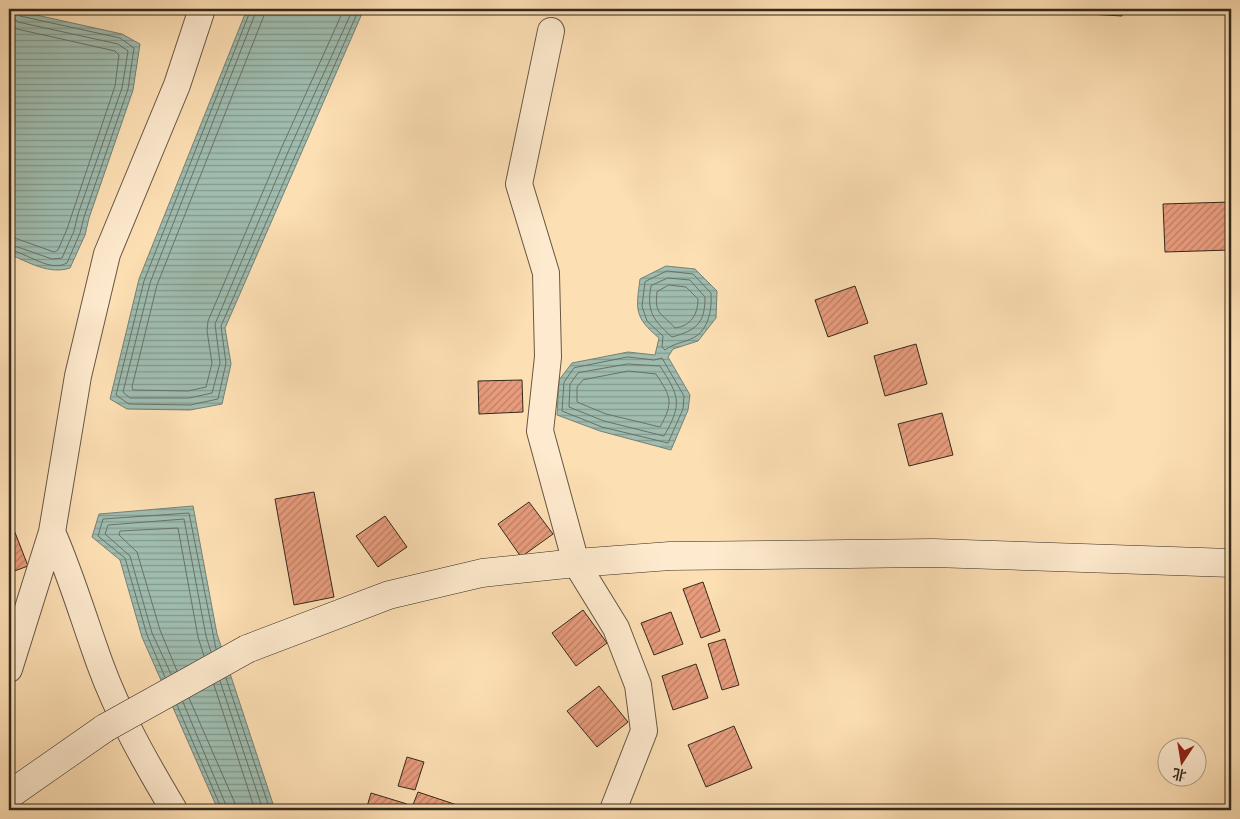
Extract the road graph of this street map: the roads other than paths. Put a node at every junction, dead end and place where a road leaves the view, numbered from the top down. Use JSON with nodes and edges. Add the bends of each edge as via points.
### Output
{"nodes":[{"id":1,"x":202,"y":9,"type":"edge"},
{"id":2,"x":551,"y":30,"type":"dead end"},
{"id":3,"x":52,"y":532,"type":"junction"},
{"id":4,"x":576,"y":563,"type":"junction"},
{"id":5,"x":1231,"y":563,"type":"edge"},
{"id":6,"x":9,"y":669,"type":"edge"},
{"id":7,"x":9,"y":794,"type":"edge"},
{"id":8,"x":174,"y":810,"type":"edge"},
{"id":9,"x":613,"y":810,"type":"edge"}],
"edges":[{"from":1,"to":3,"type":"street","via":[[177,85],[107,254],[78,376]]},
{"from":2,"to":4,"type":"street","via":[[519,184],[546,273],[548,357],[540,431]]},
{"from":3,"to":6,"type":"street"},
{"from":3,"to":8,"type":"street","via":[[127,730]]},
{"from":4,"to":5,"type":"main road","via":[[670,556],[932,553]]},
{"from":4,"to":7,"type":"main road","bridge":true,"via":[[482,573],[389,595],[247,649],[105,728]]},
{"from":4,"to":9,"type":"street","via":[[616,628],[638,685],[644,719],[644,731]]}]}
